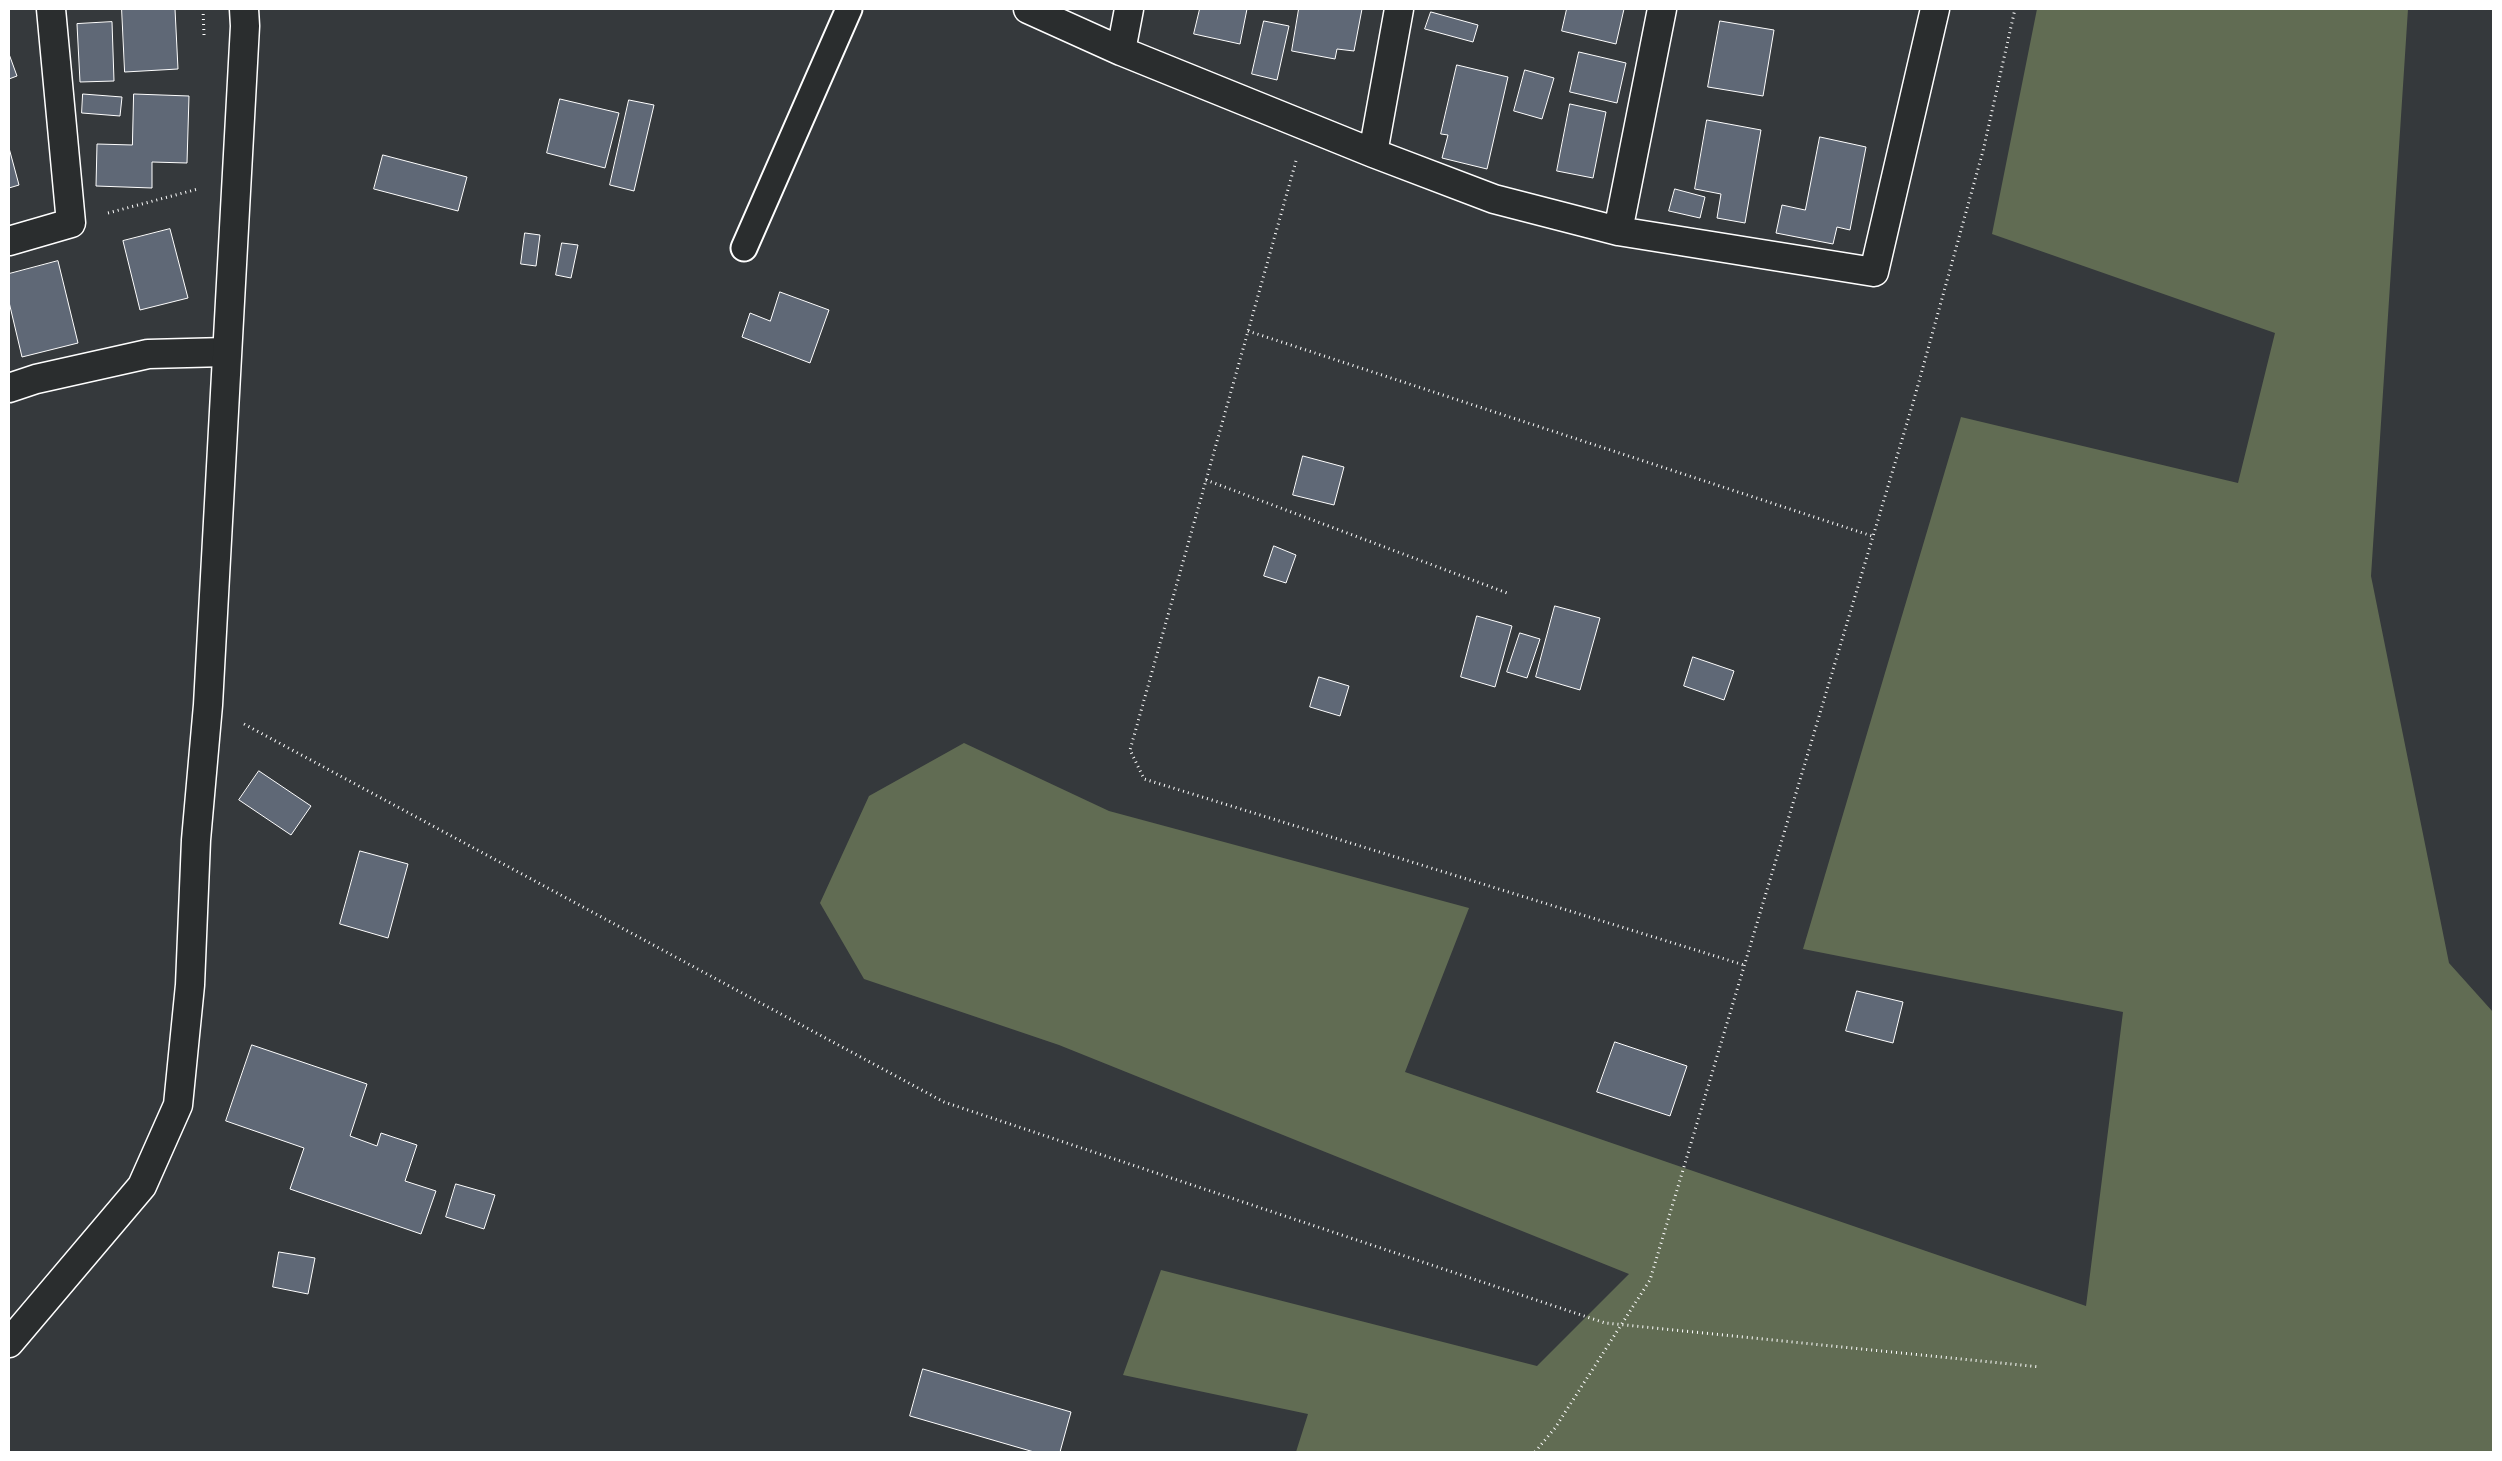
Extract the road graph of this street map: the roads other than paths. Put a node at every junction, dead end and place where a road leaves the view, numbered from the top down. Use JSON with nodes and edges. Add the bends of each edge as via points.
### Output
{"nodes":[{"id":1,"x":50,"y":9,"type":"edge"},
{"id":2,"x":244,"y":9,"type":"edge"},
{"id":3,"x":849,"y":9,"type":"edge"},
{"id":4,"x":1028,"y":9,"type":"edge"},
{"id":5,"x":1129,"y":9,"type":"edge"},
{"id":6,"x":1400,"y":9,"type":"edge"},
{"id":7,"x":1662,"y":9,"type":"edge"},
{"id":8,"x":1935,"y":9,"type":"edge"},
{"id":9,"x":1121,"y":51,"type":"junction"},
{"id":10,"x":1373,"y":153,"type":"junction"},
{"id":11,"x":1618,"y":231,"type":"junction"},
{"id":12,"x":9,"y":241,"type":"edge"},
{"id":13,"x":744,"y":248,"type":"dead end"},
{"id":14,"x":226,"y":352,"type":"junction"},
{"id":15,"x":9,"y":388,"type":"edge"},
{"id":16,"x":9,"y":1343,"type":"edge"}],
"edges":[{"from":1,"to":12,"type":"street","via":[[71,223]]},
{"from":2,"to":14,"type":"street"},
{"from":3,"to":13,"type":"lane"},
{"from":4,"to":9,"type":"street"},
{"from":5,"to":9,"type":"street"},
{"from":6,"to":10,"type":"street"},
{"from":7,"to":11,"type":"street"},
{"from":8,"to":11,"type":"street","via":[[1874,272]]},
{"from":9,"to":10,"type":"street"},
{"from":10,"to":11,"type":"street","via":[[1494,199]]},
{"from":14,"to":15,"type":"street","via":[[148,354],[36,378]]},
{"from":14,"to":16,"type":"street","via":[[208,705],[196,840],[190,986],[178,1105],[142,1186]]}]}
